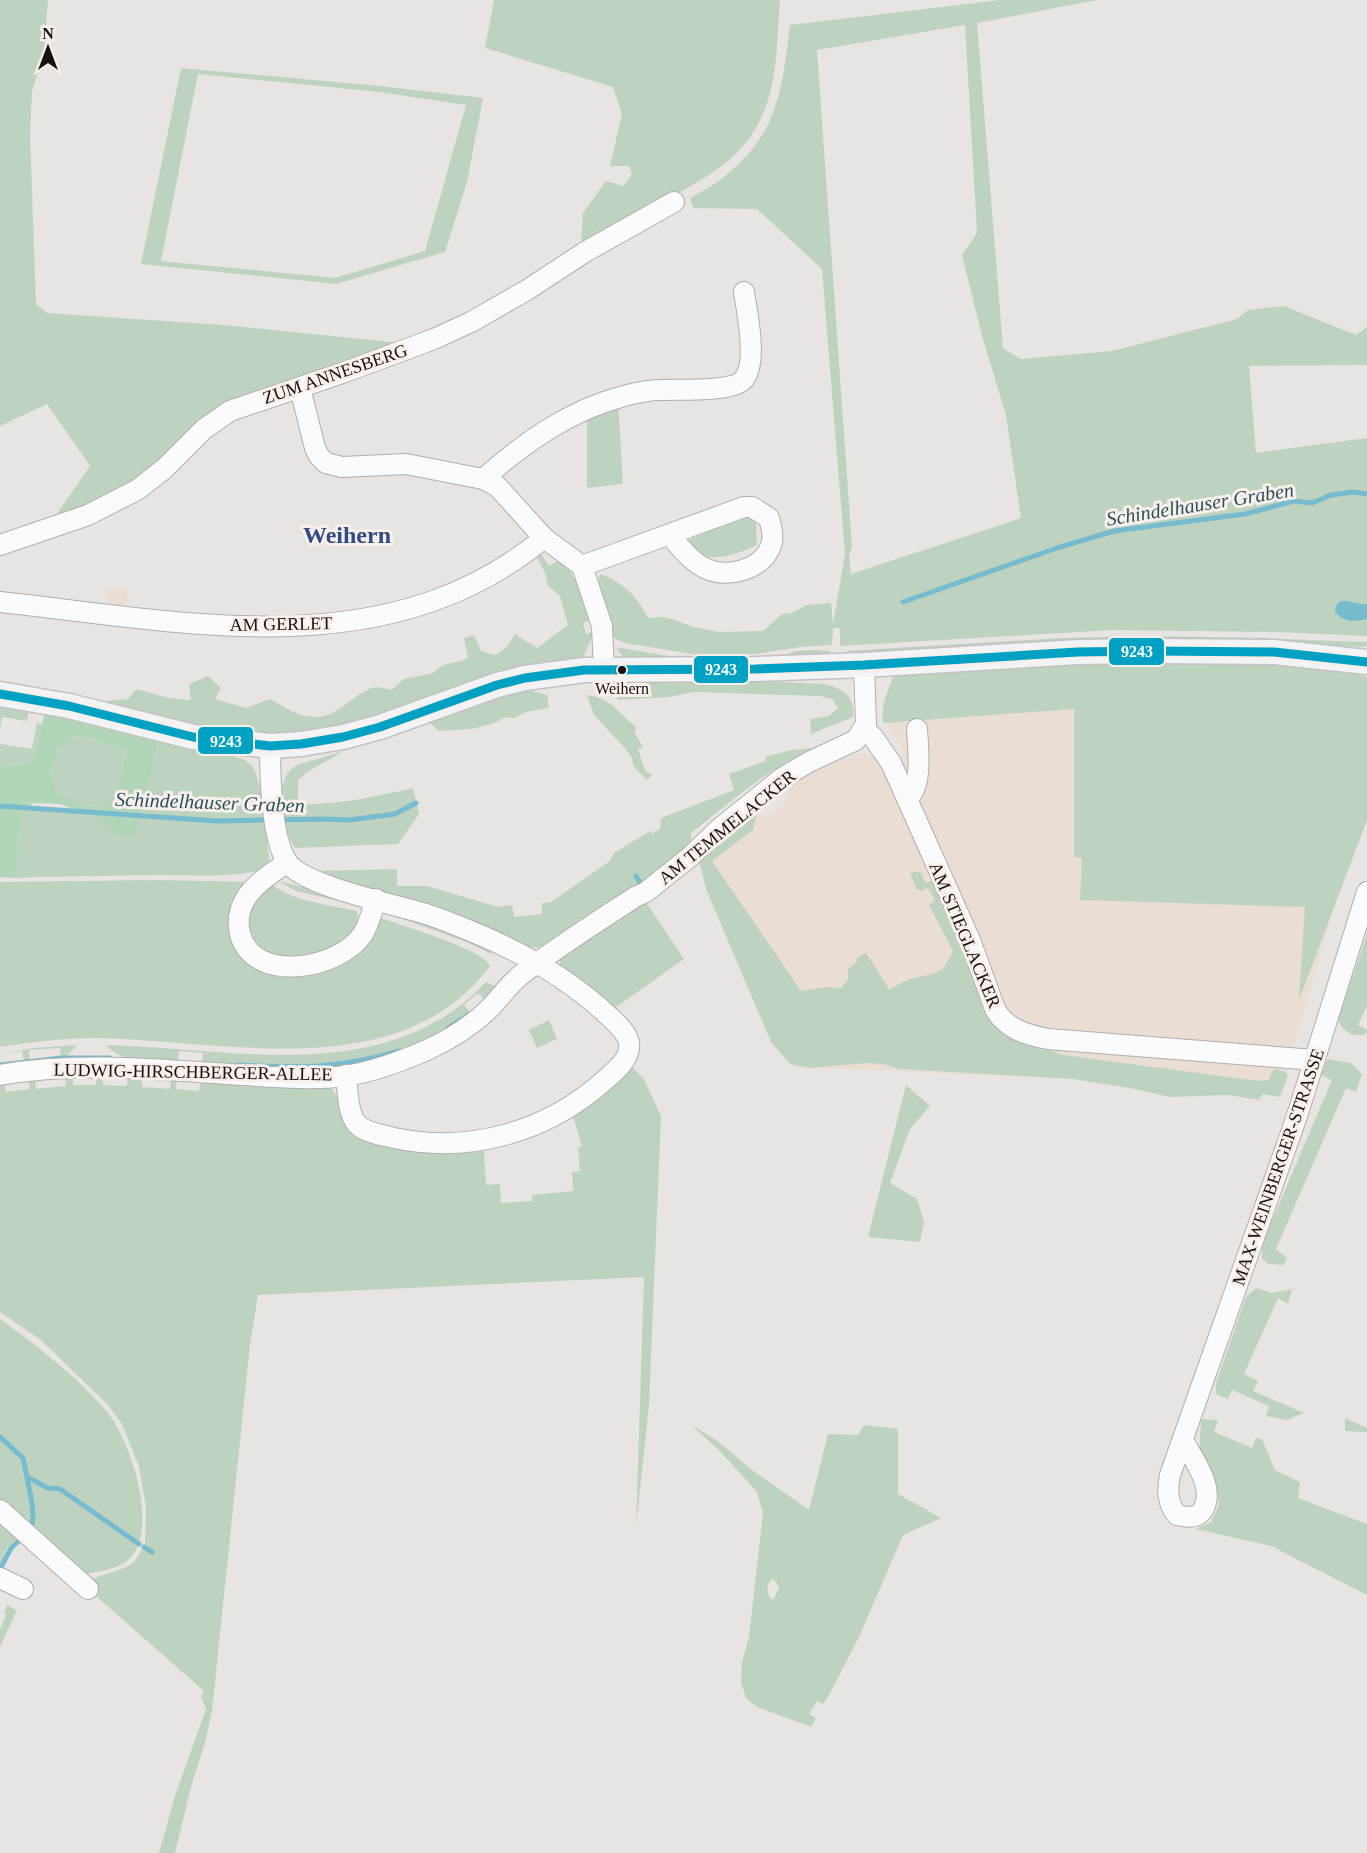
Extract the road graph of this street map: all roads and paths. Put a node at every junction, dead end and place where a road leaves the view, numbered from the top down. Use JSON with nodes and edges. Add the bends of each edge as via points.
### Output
{"nodes":[{"id":1,"x":674,"y":202,"type":"dead end"},
{"id":2,"x":744,"y":292,"type":"dead end"},
{"id":3,"x":300,"y":388,"type":"junction"},
{"id":4,"x":483,"y":479,"type":"junction"},
{"id":5,"x":670,"y":535,"type":"junction"},
{"id":6,"x":544,"y":538,"type":"junction"},
{"id":7,"x":0,"y":545,"type":"edge"},
{"id":8,"x":582,"y":566,"type":"junction"},
{"id":9,"x":0,"y":602,"type":"edge"},
{"id":10,"x":1367,"y":662,"type":"edge"},
{"id":11,"x":864,"y":665,"type":"junction"},
{"id":12,"x":604,"y":669,"type":"junction"},
{"id":13,"x":0,"y":694,"type":"edge"},
{"id":14,"x":864,"y":729,"type":"junction"},
{"id":15,"x":917,"y":729,"type":"dead end"},
{"id":16,"x":270,"y":746,"type":"junction"},
{"id":17,"x":908,"y":798,"type":"junction"},
{"id":18,"x":287,"y":862,"type":"junction"},
{"id":19,"x":1367,"y":892,"type":"edge"},
{"id":20,"x":376,"y":899,"type":"junction"},
{"id":21,"x":538,"y":963,"type":"junction"},
{"id":22,"x":1315,"y":1060,"type":"junction"},
{"id":23,"x":0,"y":1075,"type":"edge"},
{"id":24,"x":346,"y":1076,"type":"junction"},
{"id":25,"x":1183,"y":1440,"type":"dead end"},
{"id":26,"x":0,"y":1510,"type":"edge"},
{"id":27,"x":0,"y":1578,"type":"edge"},
{"id":28,"x":23,"y":1589,"type":"dead end"},
{"id":29,"x":88,"y":1589,"type":"dead end"}],
"edges":[{"from":1,"to":3,"type":"street","name":"ZUM ANNESBERG","via":[[471,322]]},
{"from":2,"to":4,"type":"street","via":[[750,351],[744,380],[735,385],[658,390],[601,402],[551,427]]},
{"from":3,"to":4,"type":"street","via":[[315,448],[326,463],[352,467],[406,464]]},
{"from":3,"to":7,"type":"street","name":"ZUM ANNESBERG","via":[[230,411],[204,429],[151,480],[118,500],[88,515]]},
{"from":4,"to":6,"type":"street","via":[[501,490]]},
{"from":5,"to":5,"type":"street","via":[[736,508],[752,507],[769,518],[773,537],[770,549],[759,562],[723,573],[701,566]]},
{"from":5,"to":8,"type":"street"},
{"from":6,"to":8,"type":"street"},
{"from":6,"to":9,"type":"street","name":"AM GERLET","via":[[497,572],[461,590],[422,604],[336,624],[242,627]]},
{"from":8,"to":12,"type":"street","via":[[602,626]]},
{"from":10,"to":11,"type":"main road","via":[[1275,652],[1152,651]]},
{"from":11,"to":12,"type":"main road"},
{"from":11,"to":14,"type":"street"},
{"from":12,"to":16,"type":"main road","via":[[525,678],[343,737]]},
{"from":13,"to":16,"type":"main road","via":[[69,706],[193,737]]},
{"from":14,"to":17,"type":"street","name":"AM STIEGLACKER","via":[[882,749]]},
{"from":14,"to":21,"type":"street","name":"AM TEMMELACKER","via":[[851,744],[809,762],[761,795],[646,892]]},
{"from":15,"to":17,"type":"street","via":[[917,780]]},
{"from":16,"to":18,"type":"street","via":[[275,820]]},
{"from":17,"to":22,"type":"street","name":"AM STIEGLACKER","via":[[970,940],[995,1009],[1010,1026],[1048,1039]]},
{"from":18,"to":20,"type":"street","via":[[310,879]]},
{"from":18,"to":20,"type":"street","via":[[246,897],[239,915],[242,941],[255,957],[265,962],[304,966],[348,948],[362,934]]},
{"from":19,"to":22,"type":"street","name":"MAX-WEINBERGER-STRASSE"},
{"from":20,"to":21,"type":"street","via":[[472,932]]},
{"from":21,"to":24,"type":"street","name":"LUDWIG-HIRSCHBERGER-ALLEE","via":[[514,981],[474,1022],[443,1042],[390,1064]]},
{"from":21,"to":24,"type":"street","via":[[589,999],[623,1031],[629,1042],[618,1068],[560,1113],[530,1128],[485,1140],[444,1143],[400,1139],[368,1131],[355,1123]]},
{"from":22,"to":25,"type":"street","name":"MAX-WEINBERGER-STRASSE"},
{"from":23,"to":24,"type":"street","name":"LUDWIG-HIRSCHBERGER-ALLEE","via":[[95,1067],[281,1077]]},
{"from":26,"to":29,"type":"street"},
{"from":27,"to":28,"type":"street"}]}
